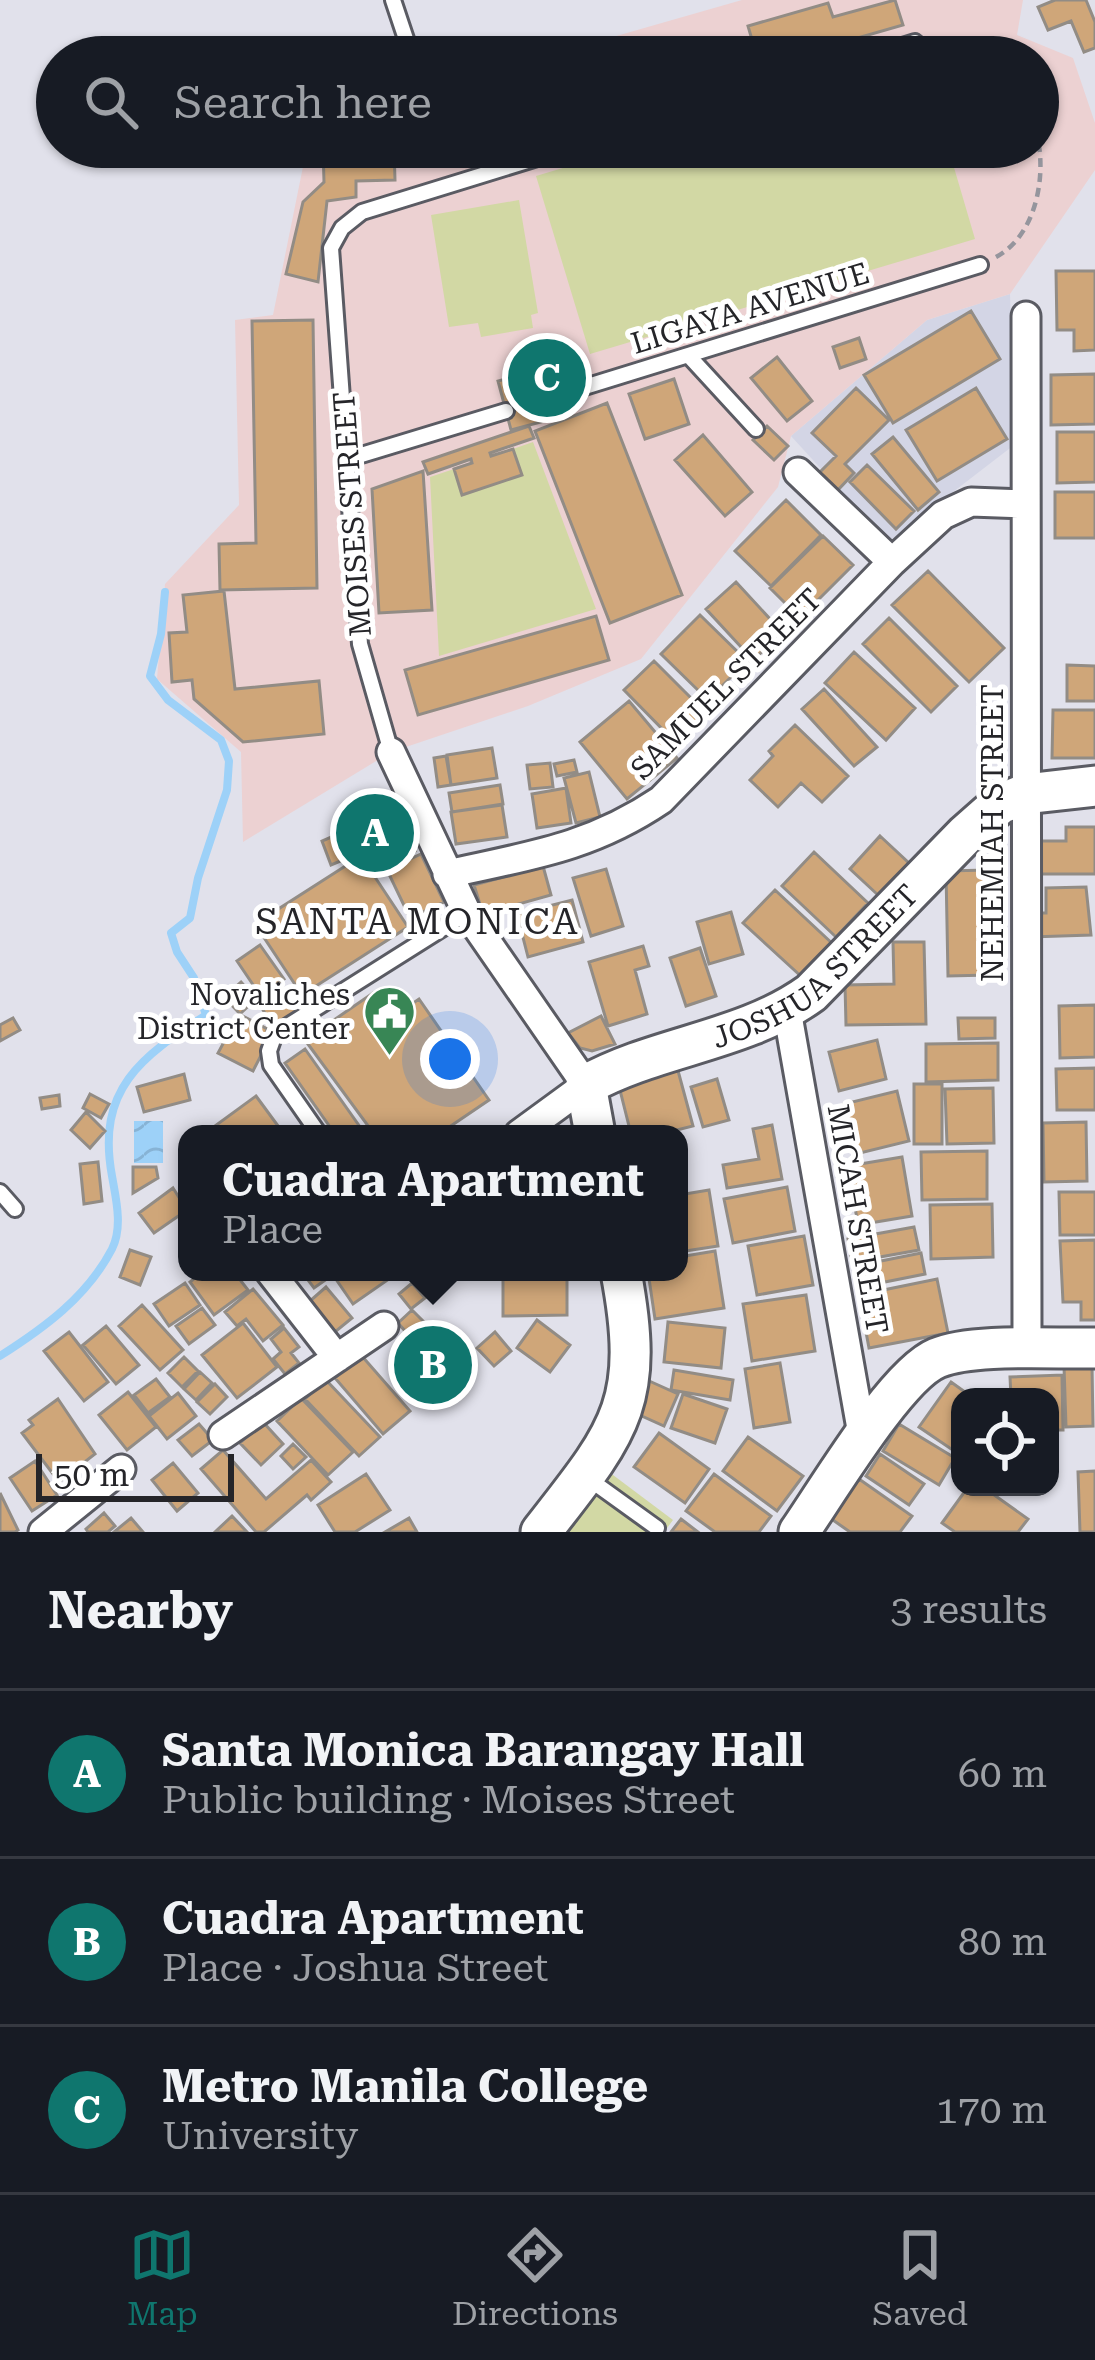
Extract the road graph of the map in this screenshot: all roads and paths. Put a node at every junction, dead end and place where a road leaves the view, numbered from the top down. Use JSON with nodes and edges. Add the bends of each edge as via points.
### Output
{"nodes":[{"id":1,"x":393,"y":0,"type":"edge"},
{"id":2,"x":405,"y":36,"type":"edge"},
{"id":3,"x":505,"y":168,"type":"edge"},
{"id":4,"x":1039,"y":168,"type":"edge"},
{"id":5,"x":980,"y":266,"type":"joint"},
{"id":6,"x":1026,"y":316,"type":"dead end"},
{"id":7,"x":688,"y":355,"type":"junction"},
{"id":8,"x":536,"y":402,"type":"dead end"},
{"id":9,"x":506,"y":411,"type":"dead end"},
{"id":10,"x":757,"y":429,"type":"dead end"},
{"id":11,"x":348,"y":459,"type":"junction"},
{"id":12,"x":798,"y":472,"type":"dead end"},
{"id":13,"x":1024,"y":504,"type":"junction"},
{"id":14,"x":892,"y":562,"type":"junction"},
{"id":15,"x":391,"y":752,"type":"joint"},
{"id":16,"x":1095,"y":786,"type":"edge"},
{"id":17,"x":1024,"y":794,"type":"junction"},
{"id":18,"x":447,"y":874,"type":"junction"},
{"id":19,"x":466,"y":913,"type":"junction"},
{"id":20,"x":787,"y":1010,"type":"junction"},
{"id":21,"x":586,"y":1085,"type":"junction"},
{"id":22,"x":313,"y":1125,"type":"edge"},
{"id":23,"x":531,"y":1125,"type":"edge"},
{"id":24,"x":594,"y":1125,"type":"edge"},
{"id":25,"x":0,"y":1192,"type":"edge"},
{"id":26,"x":16,"y":1209,"type":"dead end"},
{"id":27,"x":277,"y":1281,"type":"edge"},
{"id":28,"x":622,"y":1281,"type":"edge"},
{"id":29,"x":385,"y":1326,"type":"dead end"},
{"id":30,"x":1095,"y":1348,"type":"edge"},
{"id":31,"x":1027,"y":1349,"type":"junction"},
{"id":32,"x":338,"y":1358,"type":"junction"},
{"id":33,"x":223,"y":1435,"type":"dead end"},
{"id":34,"x":863,"y":1440,"type":"junction"},
{"id":35,"x":121,"y":1469,"type":"dead end"},
{"id":36,"x":585,"y":1476,"type":"junction"},
{"id":37,"x":657,"y":1528,"type":"dead end"},
{"id":38,"x":43,"y":1532,"type":"edge"},
{"id":39,"x":541,"y":1532,"type":"edge"},
{"id":40,"x":799,"y":1532,"type":"edge"}],
"edges":[{"from":1,"to":2,"type":"lane"},
{"from":3,"to":11,"type":"lane","name":"MOISES STREET","via":[[362,212],[342,228],[332,248]]},
{"from":4,"to":5,"type":"path","via":[[1029,223]]},
{"from":5,"to":7,"type":"lane","name":"LIGAYA AVENUE"},
{"from":6,"to":13,"type":"street","name":"NEHEMIAH STREET"},
{"from":7,"to":8,"type":"lane","name":"LIGAYA AVENUE"},
{"from":7,"to":10,"type":"lane"},
{"from":9,"to":11,"type":"lane"},
{"from":11,"to":15,"type":"lane","name":"MOISES STREET","via":[[360,644]]},
{"from":12,"to":14,"type":"street"},
{"from":13,"to":14,"type":"street","name":"SAMUEL STREET","via":[[957,506]]},
{"from":13,"to":17,"type":"street","name":"NEHEMIAH STREET"},
{"from":14,"to":18,"type":"street","name":"SAMUEL STREET","via":[[661,800],[574,846]]},
{"from":15,"to":18,"type":"street","name":"MOISES STREET"},
{"from":16,"to":17,"type":"street","name":"JOSHUA STREET"},
{"from":17,"to":20,"type":"street","name":"JOSHUA STREET","via":[[966,833]]},
{"from":17,"to":31,"type":"street","name":"NEHEMIAH STREET"},
{"from":18,"to":19,"type":"street","name":"MOISES STREET"},
{"from":19,"to":21,"type":"street","name":"MOISES STREET"},
{"from":19,"to":22,"type":"lane","via":[[274,1034],[271,1066]]},
{"from":20,"to":21,"type":"street","name":"JOSHUA STREET"},
{"from":20,"to":34,"type":"street","name":"MICAH STREET"},
{"from":21,"to":23,"type":"street","name":"JOSHUA STREET"},
{"from":21,"to":24,"type":"street","name":"MOISES STREET"},
{"from":25,"to":26,"type":"lane"},
{"from":27,"to":32,"type":"street"},
{"from":28,"to":36,"type":"street","via":[[628,1395]]},
{"from":29,"to":32,"type":"street"},
{"from":30,"to":31,"type":"street"},
{"from":31,"to":34,"type":"street","via":[[958,1352],[922,1366]]},
{"from":32,"to":33,"type":"street"},
{"from":34,"to":40,"type":"street"},
{"from":35,"to":38,"type":"street"},
{"from":36,"to":37,"type":"lane"},
{"from":36,"to":39,"type":"street"}]}
